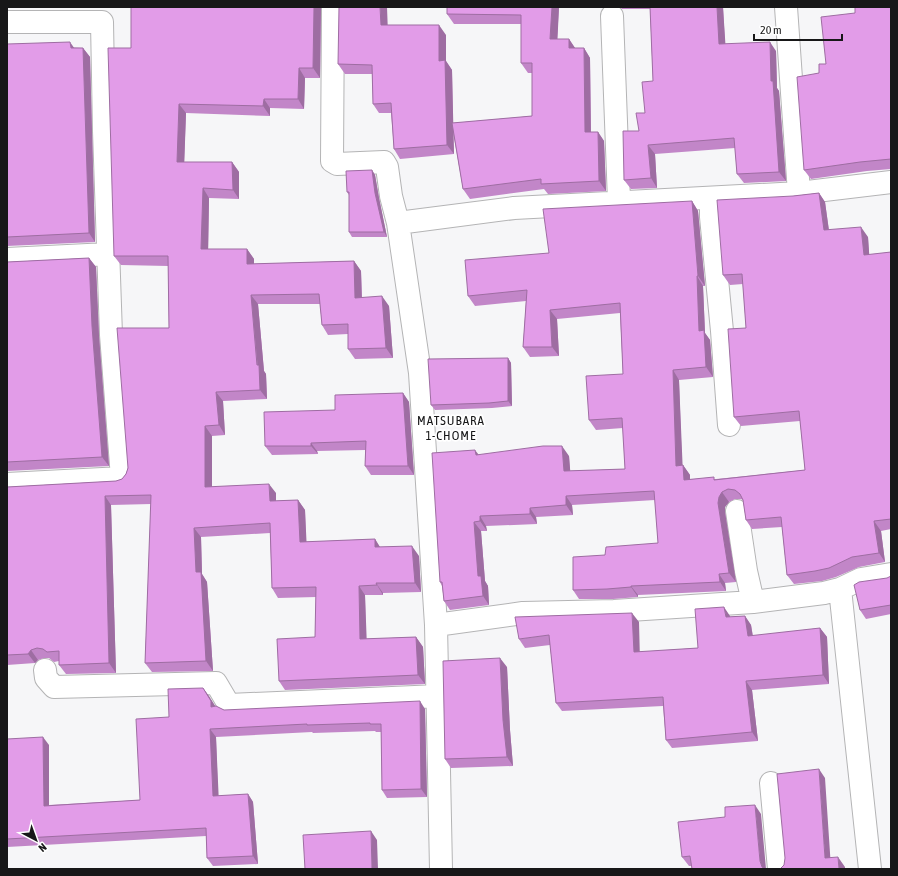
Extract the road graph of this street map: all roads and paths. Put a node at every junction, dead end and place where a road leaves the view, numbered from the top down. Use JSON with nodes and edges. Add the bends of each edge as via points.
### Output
{"nodes":[{"id":1,"x":332,"y":7,"type":"edge"},
{"id":2,"x":786,"y":7,"type":"edge"},
{"id":3,"x":612,"y":16,"type":"dead end"},
{"id":4,"x":14,"y":17,"type":"edge"},
{"id":5,"x":891,"y":182,"type":"edge"},
{"id":6,"x":799,"y":193,"type":"junction"},
{"id":7,"x":711,"y":198,"type":"junction"},
{"id":8,"x":619,"y":201,"type":"junction"},
{"id":9,"x":398,"y":223,"type":"junction"},
{"id":10,"x":108,"y":254,"type":"junction"},
{"id":11,"x":7,"y":259,"type":"edge"},
{"id":12,"x":729,"y":425,"type":"dead end"},
{"id":13,"x":7,"y":484,"type":"edge"},
{"id":14,"x":737,"y":511,"type":"dead end"},
{"id":15,"x":891,"y":574,"type":"edge"},
{"id":16,"x":840,"y":589,"type":"junction"},
{"id":17,"x":753,"y":602,"type":"junction"},
{"id":18,"x":436,"y":625,"type":"junction"},
{"id":19,"x":46,"y":670,"type":"dead end"},
{"id":20,"x":438,"y":696,"type":"junction"},
{"id":21,"x":771,"y":783,"type":"dead end"},
{"id":22,"x":441,"y":869,"type":"edge"},
{"id":23,"x":779,"y":869,"type":"edge"},
{"id":24,"x":870,"y":869,"type":"edge"}],
"edges":[{"from":1,"to":9,"type":"street","via":[[332,161],[337,164],[384,162]]},
{"from":2,"to":6,"type":"street"},
{"from":3,"to":8,"type":"street"},
{"from":4,"to":10,"type":"street","via":[[102,22]]},
{"from":5,"to":6,"type":"street"},
{"from":6,"to":7,"type":"street"},
{"from":7,"to":8,"type":"street"},
{"from":7,"to":12,"type":"street"},
{"from":8,"to":9,"type":"street","via":[[514,208]]},
{"from":9,"to":18,"type":"street","via":[[420,373]]},
{"from":10,"to":11,"type":"street"},
{"from":10,"to":13,"type":"street","via":[[111,335],[122,478]]},
{"from":14,"to":17,"type":"street"},
{"from":15,"to":16,"type":"street","via":[[861,579]]},
{"from":16,"to":17,"type":"street"},
{"from":16,"to":24,"type":"street"},
{"from":17,"to":18,"type":"street","via":[[614,611],[523,613]]},
{"from":18,"to":20,"type":"street"},
{"from":19,"to":20,"type":"street","via":[[46,678],[54,686],[216,683],[229,705]]},
{"from":20,"to":22,"type":"street"},
{"from":21,"to":23,"type":"street"}]}
